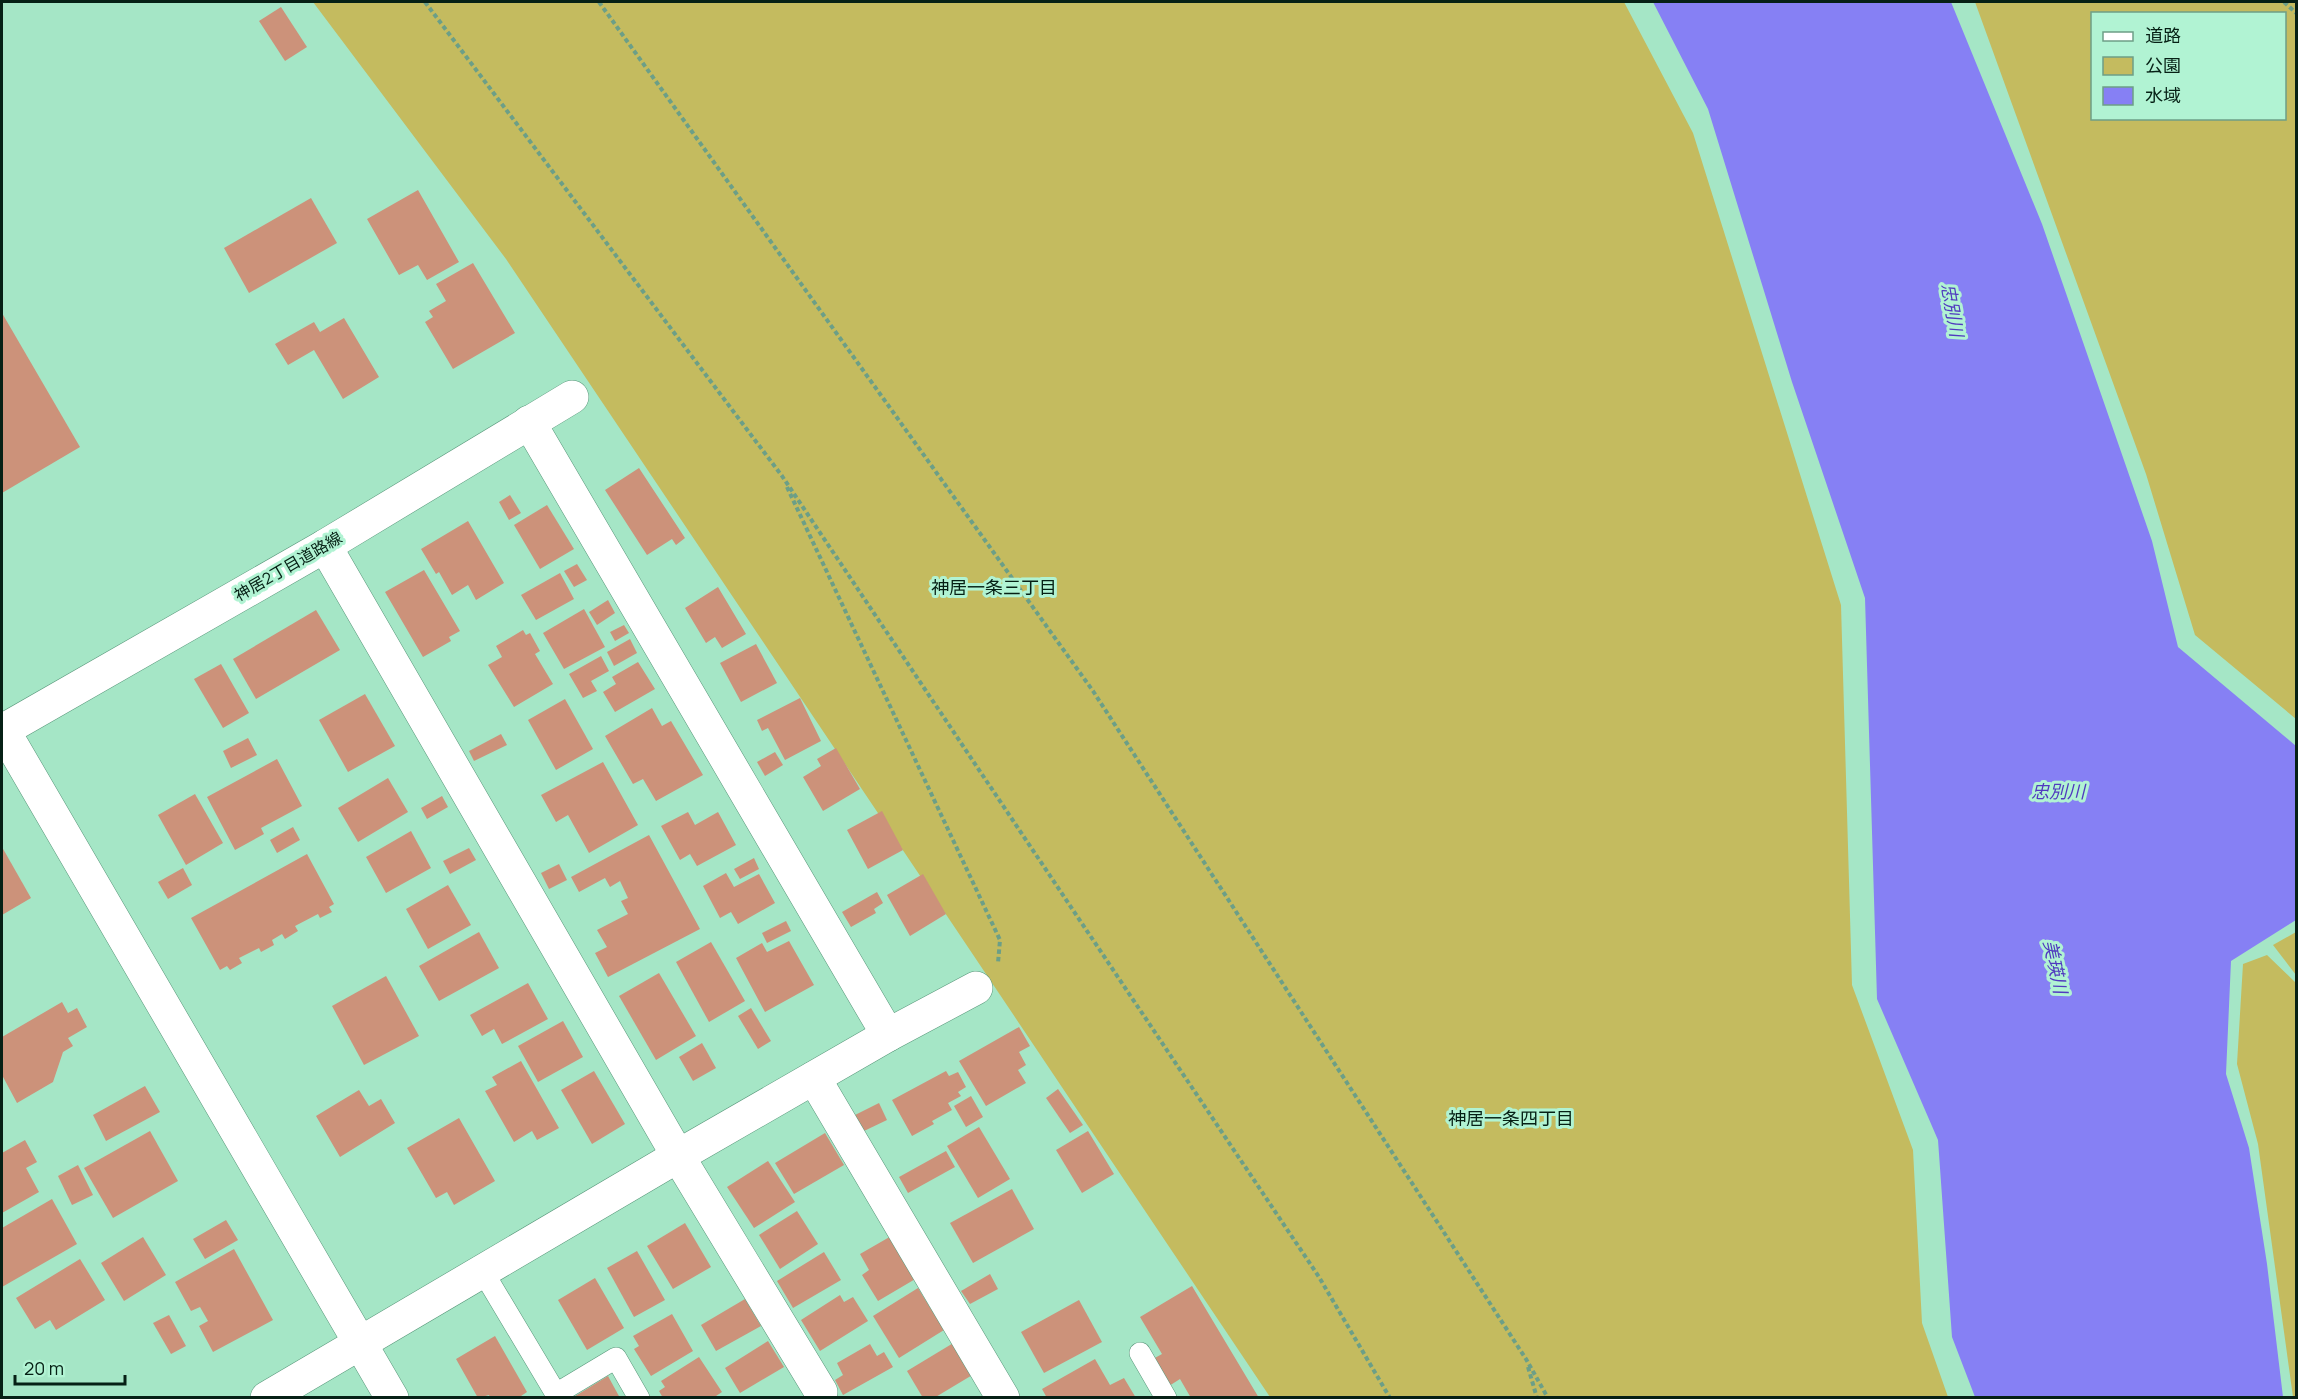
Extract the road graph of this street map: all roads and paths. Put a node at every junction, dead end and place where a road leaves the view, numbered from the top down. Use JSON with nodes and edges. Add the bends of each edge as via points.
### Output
{"nodes":[{"id":1,"x":424,"y":2,"type":"edge"},
{"id":2,"x":599,"y":2,"type":"edge"},
{"id":3,"x":2284,"y":2,"type":"edge"},
{"id":4,"x":2296,"y":13,"type":"edge"},
{"id":5,"x":572,"y":397,"type":"dead end"},
{"id":6,"x":529,"y":422,"type":"junction"},
{"id":7,"x":782,"y":476,"type":"junction"},
{"id":8,"x":325,"y":546,"type":"junction"},
{"id":9,"x":2,"y":730,"type":"edge"},
{"id":10,"x":976,"y":988,"type":"joint"},
{"id":11,"x":888,"y":1035,"type":"junction"},
{"id":12,"x":814,"y":1078,"type":"junction"},
{"id":13,"x":678,"y":1156,"type":"junction"},
{"id":14,"x":482,"y":1270,"type":"junction"},
{"id":15,"x":360,"y":1342,"type":"junction"},
{"id":16,"x":1140,"y":1353,"type":"dead end"},
{"id":17,"x":1526,"y":1359,"type":"junction"},
{"id":18,"x":820,"y":1392,"type":"dead end"},
{"id":19,"x":267,"y":1398,"type":"edge"},
{"id":20,"x":392,"y":1398,"type":"edge"},
{"id":21,"x":639,"y":1398,"type":"edge"},
{"id":22,"x":1003,"y":1398,"type":"edge"},
{"id":23,"x":1166,"y":1398,"type":"edge"},
{"id":24,"x":1390,"y":1398,"type":"edge"},
{"id":25,"x":1537,"y":1398,"type":"edge"},
{"id":26,"x":1548,"y":1398,"type":"edge"}],
"edges":[{"from":1,"to":7,"type":"path"},
{"from":2,"to":17,"type":"path","via":[[1093,691]]},
{"from":3,"to":4,"type":"path"},
{"from":5,"to":6,"type":"street","name":"神居2丁目道路線"},
{"from":6,"to":8,"type":"street","name":"神居2丁目道路線"},
{"from":6,"to":11,"type":"street"},
{"from":7,"to":10,"type":"path","via":[[1000,940],[998,966]]},
{"from":7,"to":24,"type":"path","via":[[1319,1277]]},
{"from":8,"to":9,"type":"street","name":"神居2丁目道路線"},
{"from":8,"to":13,"type":"street"},
{"from":9,"to":15,"type":"street"},
{"from":10,"to":11,"type":"street"},
{"from":11,"to":12,"type":"street"},
{"from":12,"to":13,"type":"street"},
{"from":12,"to":22,"type":"street"},
{"from":13,"to":14,"type":"street"},
{"from":13,"to":18,"type":"street"},
{"from":14,"to":15,"type":"street"},
{"from":14,"to":21,"type":"lane","via":[[556,1394],[616,1358]]},
{"from":15,"to":19,"type":"street"},
{"from":15,"to":20,"type":"street"},
{"from":16,"to":23,"type":"lane"},
{"from":17,"to":25,"type":"path"},
{"from":17,"to":26,"type":"path"}]}
